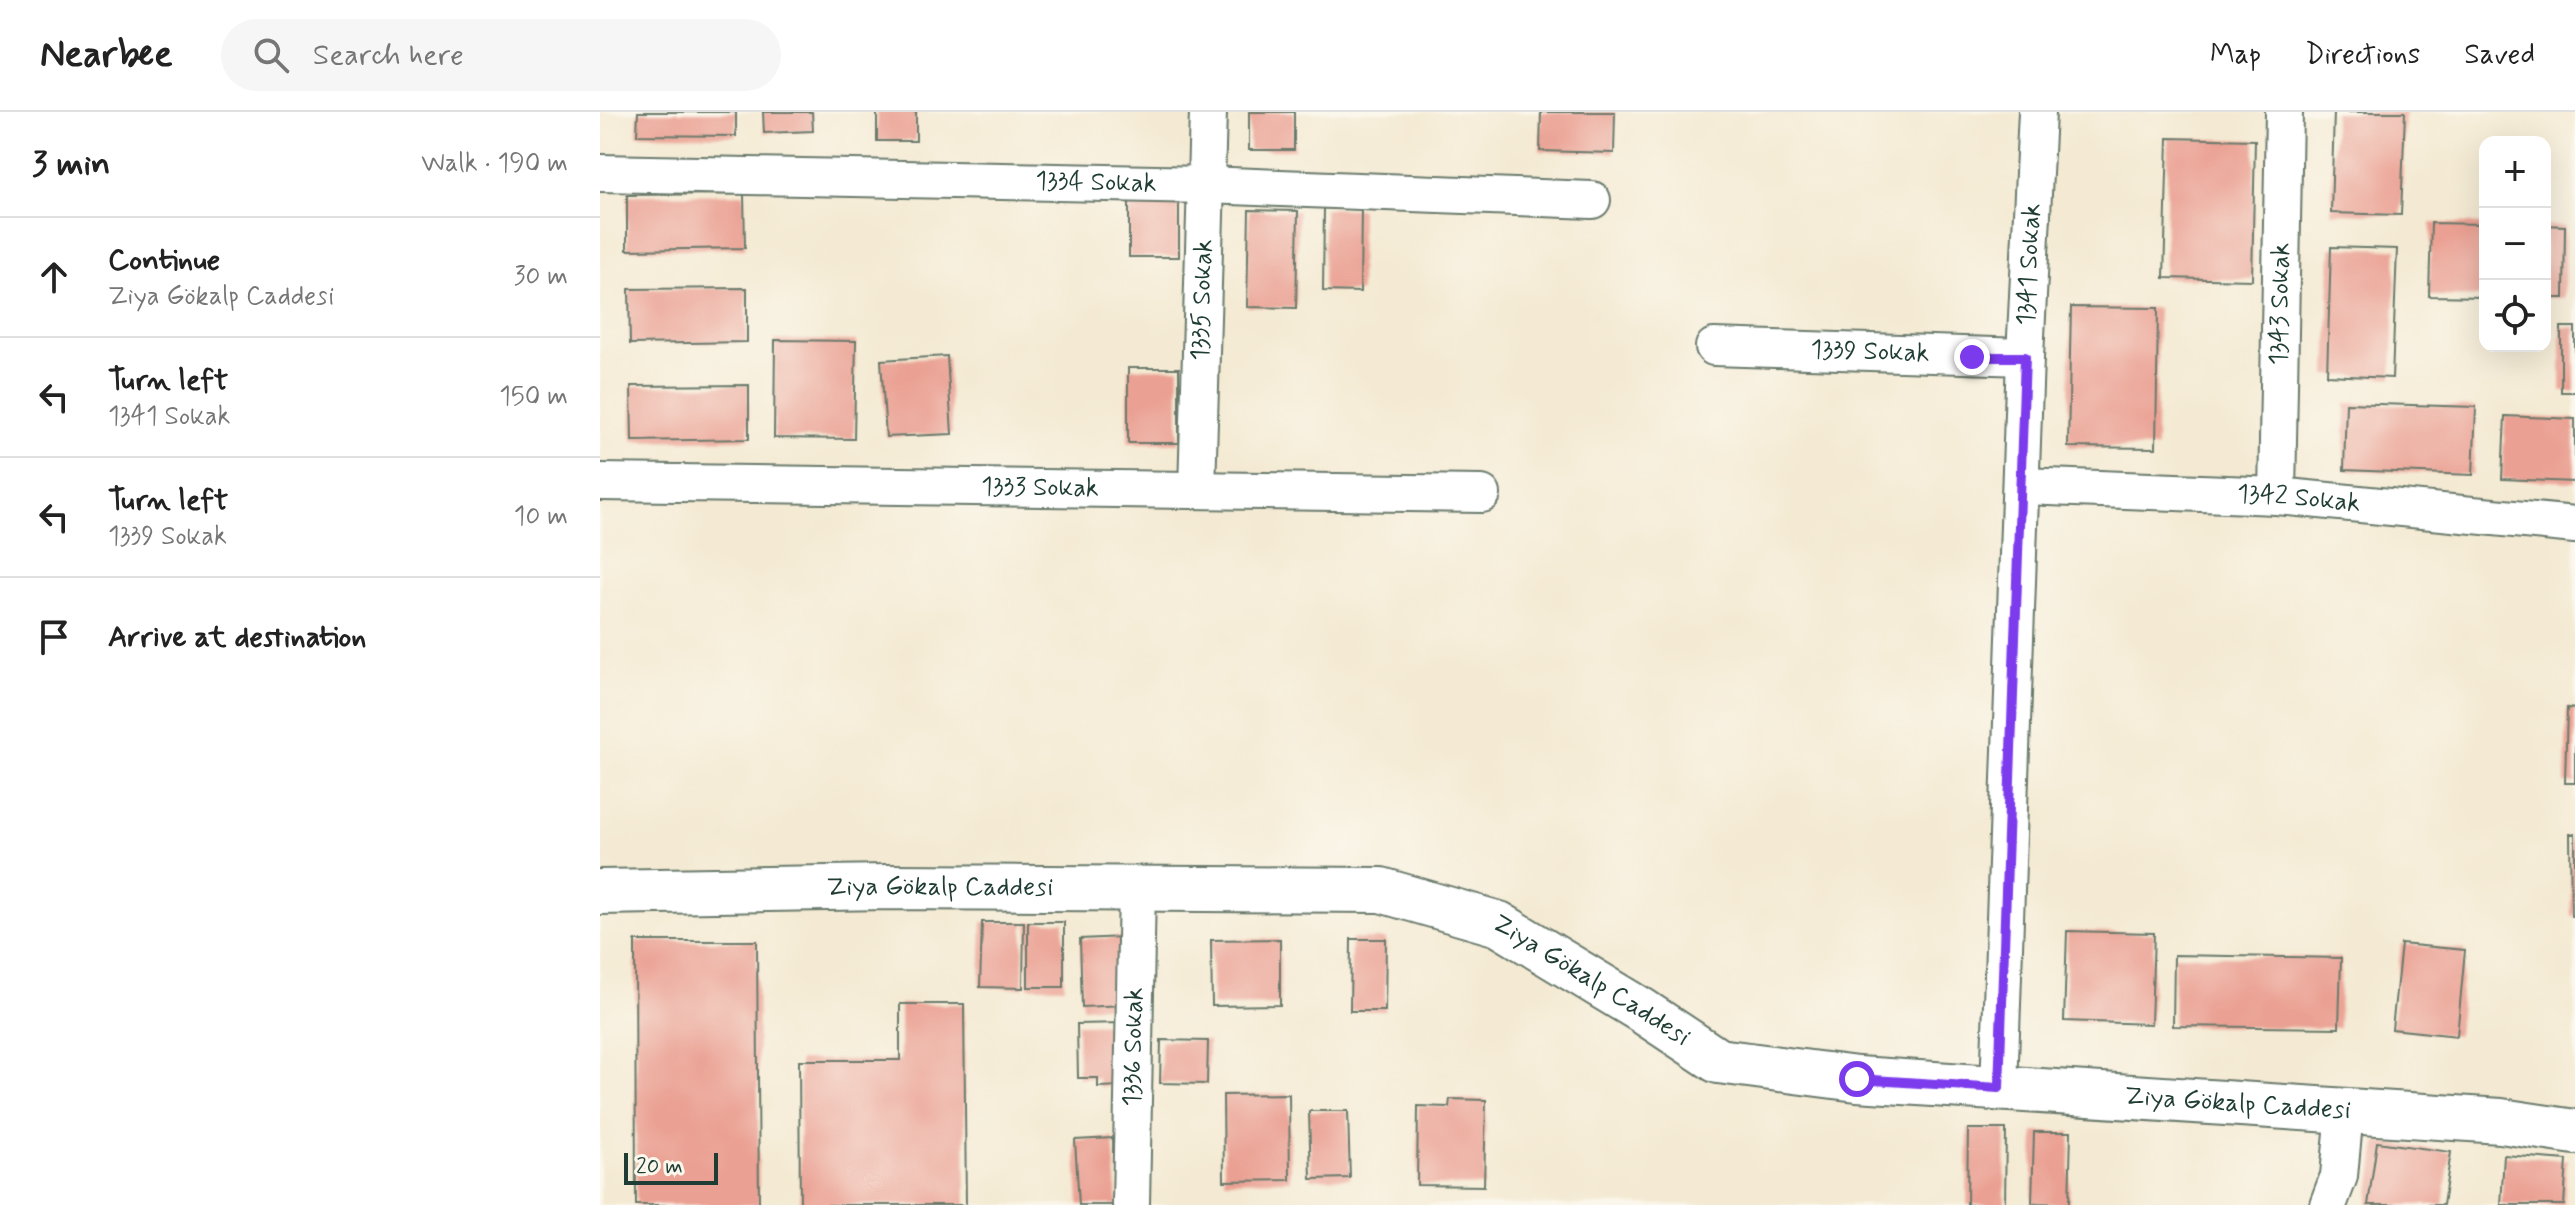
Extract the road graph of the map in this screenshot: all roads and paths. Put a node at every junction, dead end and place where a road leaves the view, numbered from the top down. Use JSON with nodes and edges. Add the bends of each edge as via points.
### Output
{"nodes":[{"id":1,"x":1208,"y":112,"type":"edge"},
{"id":2,"x":2037,"y":112,"type":"edge"},
{"id":3,"x":2284,"y":112,"type":"edge"},
{"id":4,"x":600,"y":173,"type":"edge"},
{"id":5,"x":1206,"y":185,"type":"junction"},
{"id":6,"x":1592,"y":200,"type":"dead end"},
{"id":7,"x":1714,"y":347,"type":"dead end"},
{"id":8,"x":2025,"y":357,"type":"junction"},
{"id":9,"x":600,"y":482,"type":"edge"},
{"id":10,"x":2021,"y":486,"type":"junction"},
{"id":11,"x":1197,"y":490,"type":"junction"},
{"id":12,"x":1482,"y":494,"type":"dead end"},
{"id":13,"x":2277,"y":496,"type":"junction"},
{"id":14,"x":2575,"y":525,"type":"edge"},
{"id":15,"x":1137,"y":887,"type":"junction"},
{"id":16,"x":600,"y":892,"type":"edge"},
{"id":17,"x":1999,"y":1088,"type":"junction"},
{"id":18,"x":2345,"y":1111,"type":"junction"},
{"id":19,"x":2575,"y":1132,"type":"edge"},
{"id":20,"x":1131,"y":1205,"type":"edge"},
{"id":21,"x":2328,"y":1205,"type":"edge"}],
"edges":[{"from":1,"to":5,"type":"street","name":"1335 Sokak"},
{"from":2,"to":8,"type":"street","name":"1341 Sokak"},
{"from":3,"to":13,"type":"street","name":"1343 Sokak"},
{"from":4,"to":5,"type":"street","name":"1334 Sokak"},
{"from":5,"to":6,"type":"street","name":"1334 Sokak"},
{"from":5,"to":11,"type":"street","name":"1335 Sokak"},
{"from":7,"to":8,"type":"street","name":"1339 Sokak"},
{"from":8,"to":10,"type":"street","name":"1341 Sokak"},
{"from":9,"to":11,"type":"street","name":"1333 Sokak"},
{"from":10,"to":13,"type":"street","name":"1342 Sokak"},
{"from":10,"to":17,"type":"street","name":"1341 Sokak"},
{"from":11,"to":12,"type":"street","name":"1333 Sokak"},
{"from":13,"to":14,"type":"street","name":"1342 Sokak"},
{"from":15,"to":16,"type":"street","name":"Ziya Gökalp Caddesi"},
{"from":15,"to":17,"type":"street","name":"Ziya Gökalp Caddesi","via":[[1381,890],[1499,924],[1718,1061],[1857,1079]]},
{"from":15,"to":20,"type":"street","name":"1336 Sokak"},
{"from":17,"to":18,"type":"street","name":"Ziya Gökalp Caddesi"},
{"from":18,"to":19,"type":"street","name":"Ziya Gökalp Caddesi","via":[[2501,1121]]},
{"from":18,"to":21,"type":"street","via":[[2339,1176]]}]}
